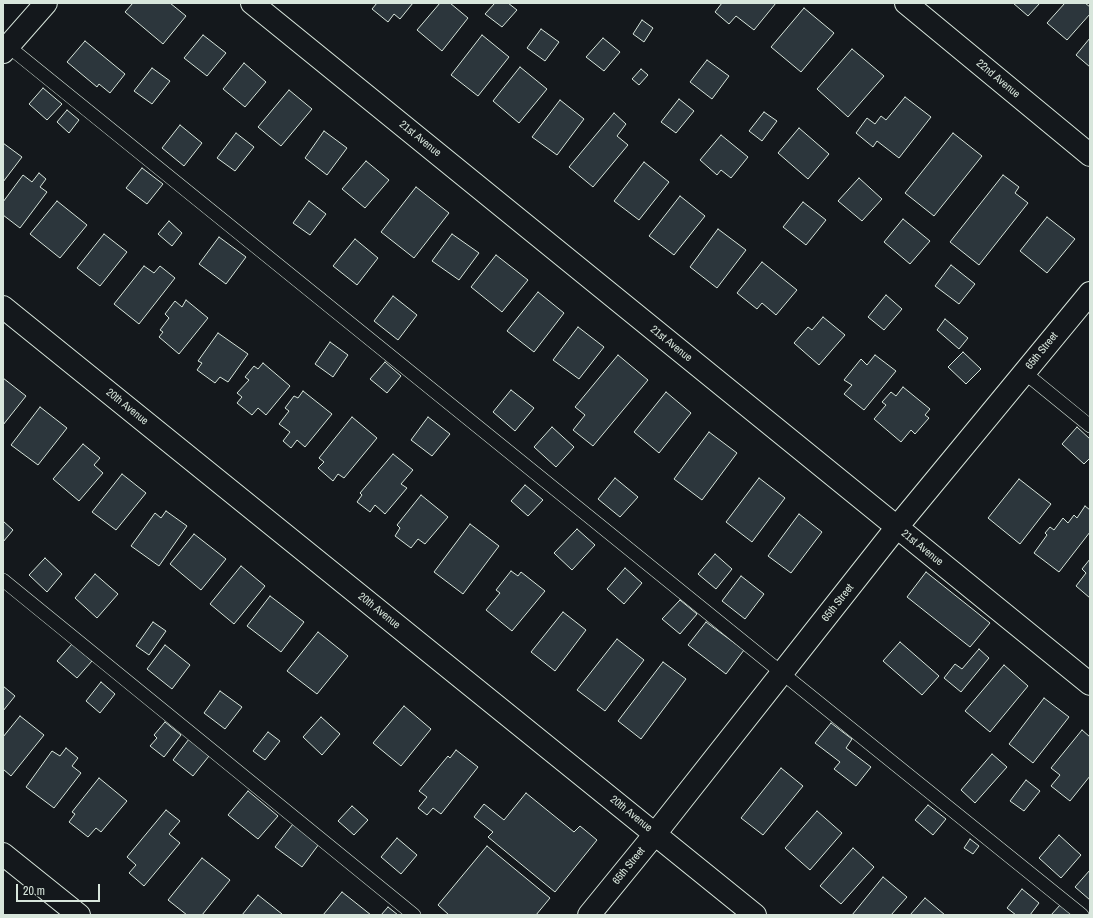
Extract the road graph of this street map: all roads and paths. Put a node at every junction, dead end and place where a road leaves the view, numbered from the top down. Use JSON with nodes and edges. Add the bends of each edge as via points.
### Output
{"nodes":[{"id":1,"x":46,"y":3,"type":"edge"},
{"id":2,"x":252,"y":3,"type":"edge"},
{"id":3,"x":906,"y":3,"type":"edge"},
{"id":4,"x":5,"y":47,"type":"edge"},
{"id":5,"x":1090,"y":155,"type":"edge"},
{"id":6,"x":1090,"y":293,"type":"edge"},
{"id":7,"x":3,"y":307,"type":"edge"},
{"id":8,"x":1025,"y":373,"type":"junction"},
{"id":9,"x":1090,"y":426,"type":"edge"},
{"id":10,"x":897,"y":527,"type":"junction"},
{"id":11,"x":3,"y":580,"type":"edge"},
{"id":12,"x":782,"y":673,"type":"junction"},
{"id":13,"x":1090,"y":684,"type":"edge"},
{"id":14,"x":655,"y":834,"type":"junction"},
{"id":15,"x":3,"y":854,"type":"edge"},
{"id":16,"x":79,"y":915,"type":"edge"},
{"id":17,"x":414,"y":915,"type":"edge"},
{"id":18,"x":589,"y":915,"type":"edge"},
{"id":19,"x":755,"y":915,"type":"edge"},
{"id":20,"x":1082,"y":915,"type":"edge"}],
"edges":[{"from":1,"to":4,"type":"street"},
{"from":2,"to":10,"type":"street","name":"21st Avenue"},
{"from":3,"to":5,"type":"street","name":"22nd Avenue"},
{"from":4,"to":12,"type":"lane"},
{"from":6,"to":8,"type":"street","name":"65th Street"},
{"from":7,"to":14,"type":"street","name":"20th Avenue"},
{"from":8,"to":9,"type":"lane"},
{"from":8,"to":10,"type":"street","name":"65th Street"},
{"from":10,"to":12,"type":"street","name":"65th Street"},
{"from":10,"to":13,"type":"street","name":"21st Avenue"},
{"from":11,"to":17,"type":"lane"},
{"from":12,"to":14,"type":"street","name":"65th Street"},
{"from":12,"to":20,"type":"lane"},
{"from":14,"to":18,"type":"street","name":"65th Street"},
{"from":14,"to":19,"type":"street","name":"20th Avenue"},
{"from":15,"to":16,"type":"street"}]}
